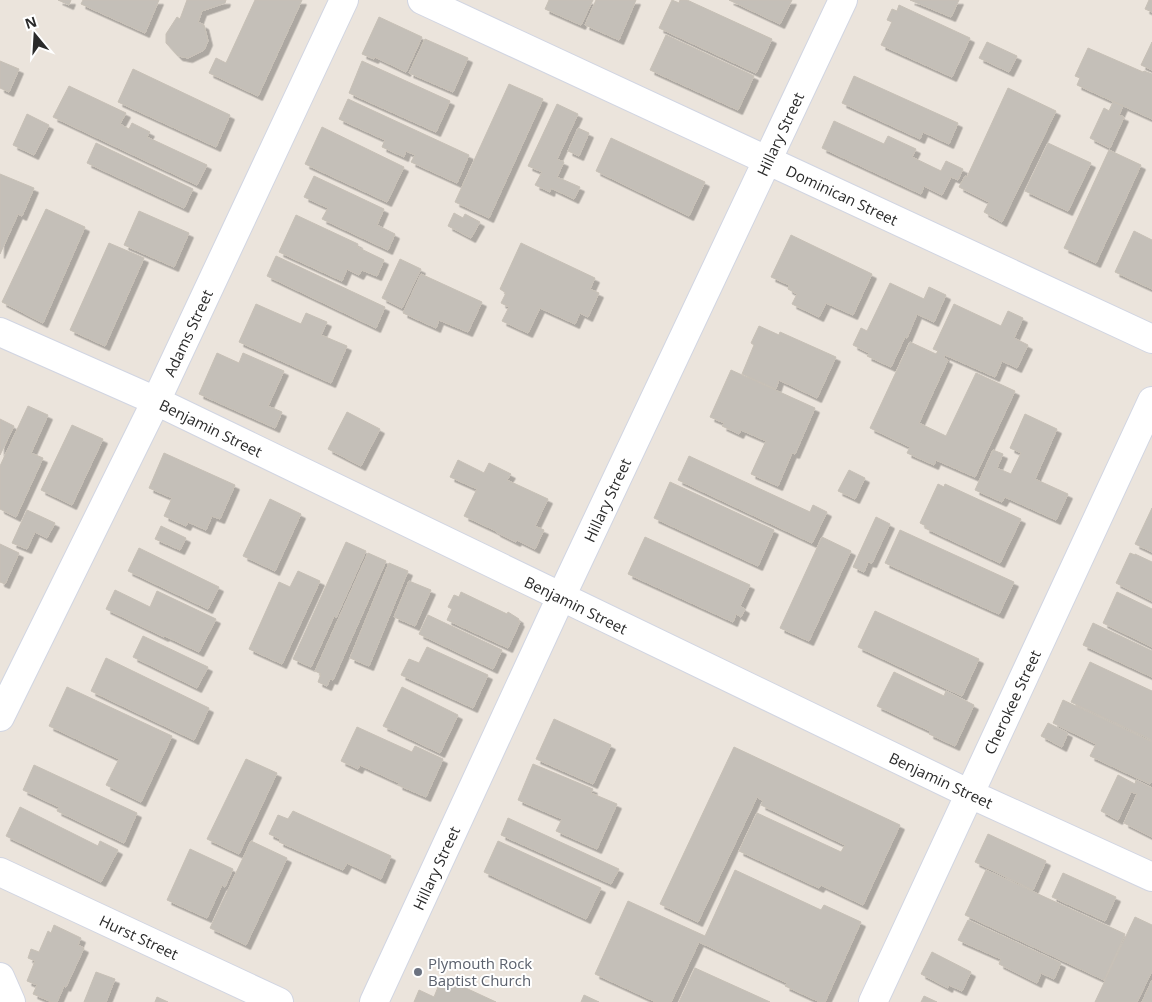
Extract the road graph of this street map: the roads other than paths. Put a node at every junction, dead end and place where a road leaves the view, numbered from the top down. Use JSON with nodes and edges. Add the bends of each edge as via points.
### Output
{"nodes":[{"id":1,"x":344,"y":0,"type":"edge"},
{"id":2,"x":422,"y":0,"type":"edge"},
{"id":3,"x":843,"y":0,"type":"edge"},
{"id":4,"x":767,"y":160,"type":"junction"},
{"id":5,"x":0,"y":332,"type":"edge"},
{"id":6,"x":1152,"y":339,"type":"edge"},
{"id":7,"x":1152,"y":401,"type":"edge"},
{"id":8,"x":156,"y":402,"type":"junction"},
{"id":9,"x":561,"y":598,"type":"junction"},
{"id":10,"x":0,"y":716,"type":"edge"},
{"id":11,"x":970,"y":794,"type":"junction"},
{"id":12,"x":0,"y":872,"type":"edge"},
{"id":13,"x":1152,"y":877,"type":"edge"},
{"id":14,"x":0,"y":977,"type":"edge"},
{"id":15,"x":11,"y":1002,"type":"edge"},
{"id":16,"x":279,"y":1002,"type":"edge"},
{"id":17,"x":374,"y":1002,"type":"edge"},
{"id":18,"x":873,"y":1002,"type":"edge"}],
"edges":[{"from":1,"to":8,"type":"street","name":"Adams Street"},
{"from":2,"to":4,"type":"street","name":"Dominican Street"},
{"from":3,"to":4,"type":"street","name":"Hillary Street"},
{"from":4,"to":6,"type":"street","name":"Dominican Street"},
{"from":4,"to":9,"type":"street","name":"Hillary Street"},
{"from":5,"to":8,"type":"street","name":"Benjamin Street"},
{"from":7,"to":11,"type":"street","name":"Cherokee Street"},
{"from":8,"to":9,"type":"street","name":"Benjamin Street"},
{"from":8,"to":10,"type":"street","name":"Adams Street"},
{"from":9,"to":11,"type":"street","name":"Benjamin Street"},
{"from":9,"to":17,"type":"street","name":"Hillary Street"},
{"from":11,"to":13,"type":"street","name":"Benjamin Street"},
{"from":11,"to":18,"type":"street","name":"Cherokee Street"},
{"from":12,"to":16,"type":"street","name":"Hurst Street"},
{"from":14,"to":15,"type":"street"}]}
